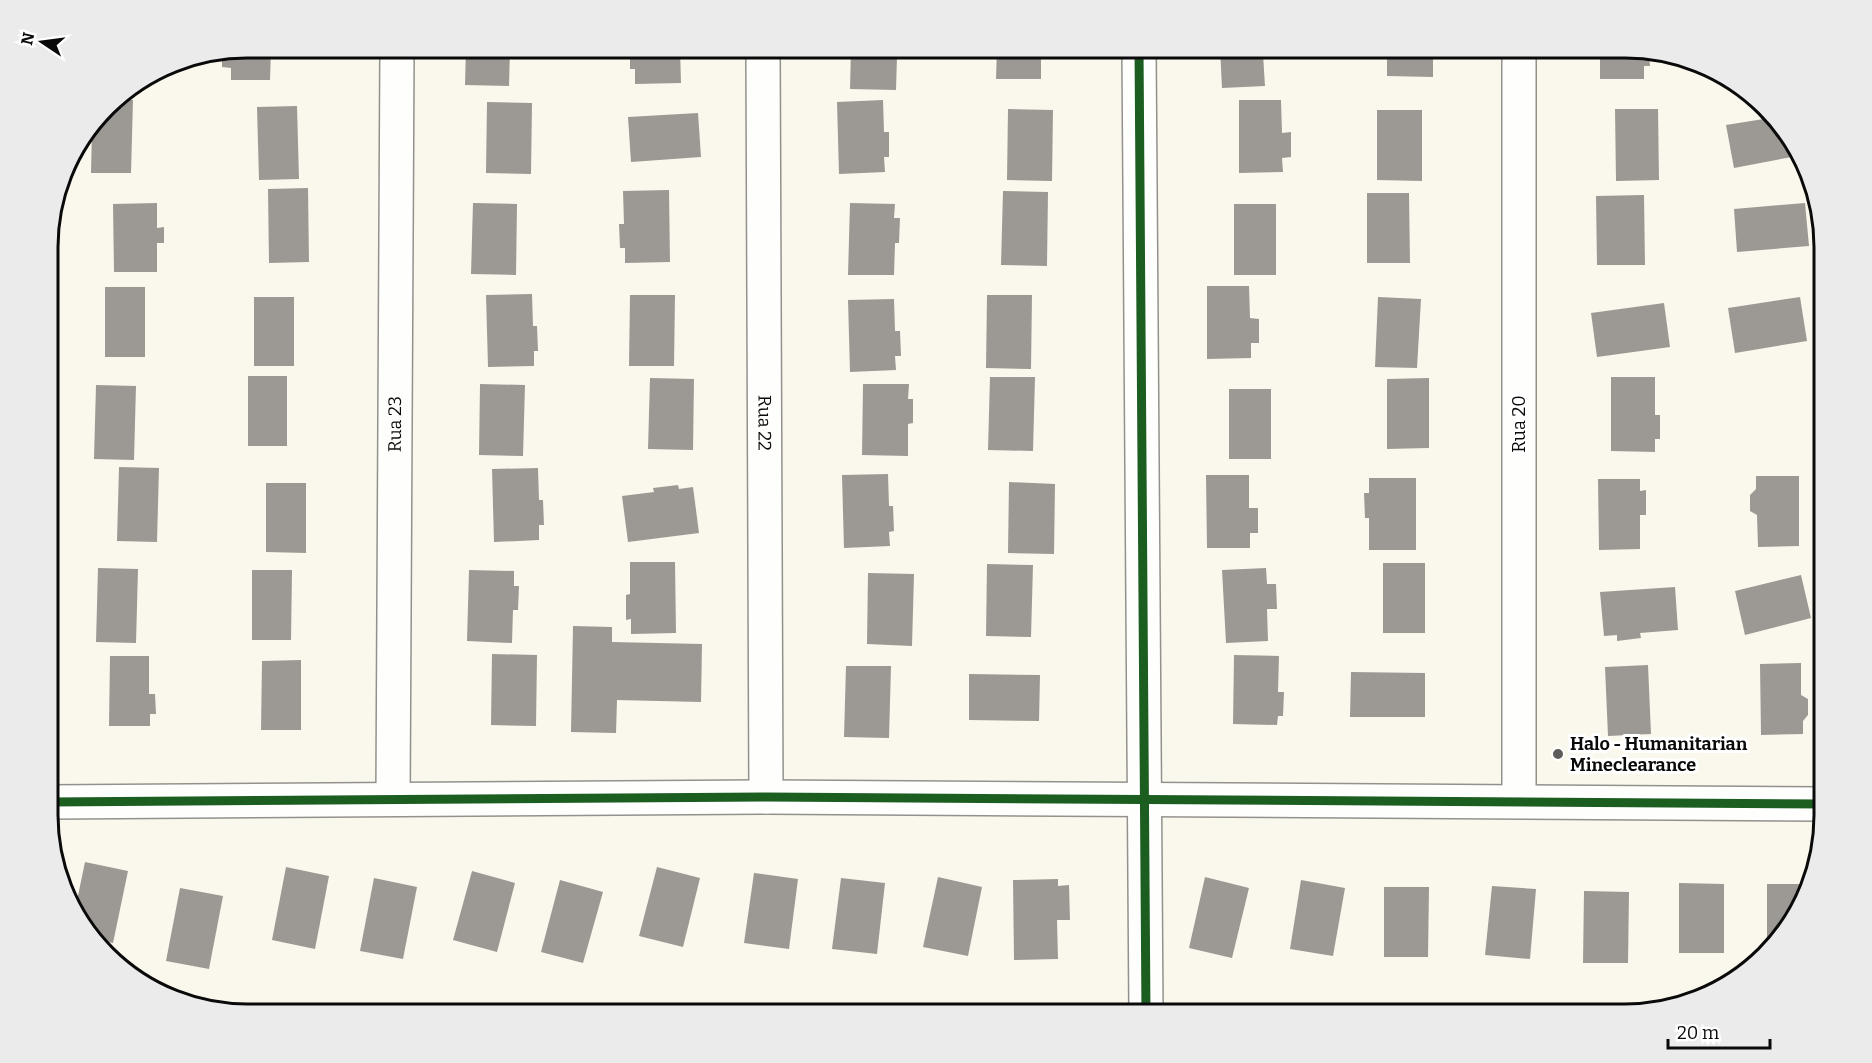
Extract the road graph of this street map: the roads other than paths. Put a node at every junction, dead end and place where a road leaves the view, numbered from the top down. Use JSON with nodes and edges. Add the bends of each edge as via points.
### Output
{"nodes":[{"id":1,"x":397,"y":58,"type":"edge"},
{"id":2,"x":763,"y":58,"type":"edge"},
{"id":3,"x":1139,"y":58,"type":"edge"},
{"id":4,"x":1520,"y":58,"type":"edge"},
{"id":5,"x":766,"y":797,"type":"junction"},
{"id":6,"x":393,"y":799,"type":"junction"},
{"id":7,"x":1145,"y":800,"type":"junction"},
{"id":8,"x":1519,"y":801,"type":"junction"},
{"id":9,"x":58,"y":802,"type":"edge"},
{"id":10,"x":1813,"y":804,"type":"edge"},
{"id":11,"x":1146,"y":1004,"type":"edge"}],
"edges":[{"from":1,"to":6,"type":"street","name":"Rua 23"},
{"from":2,"to":5,"type":"street","name":"Rua 22"},
{"from":3,"to":7,"type":"street"},
{"from":4,"to":8,"type":"street","name":"Rua 20"},
{"from":5,"to":6,"type":"street"},
{"from":5,"to":7,"type":"street"},
{"from":6,"to":9,"type":"street"},
{"from":7,"to":8,"type":"street"},
{"from":7,"to":11,"type":"street"},
{"from":8,"to":10,"type":"street"}]}
